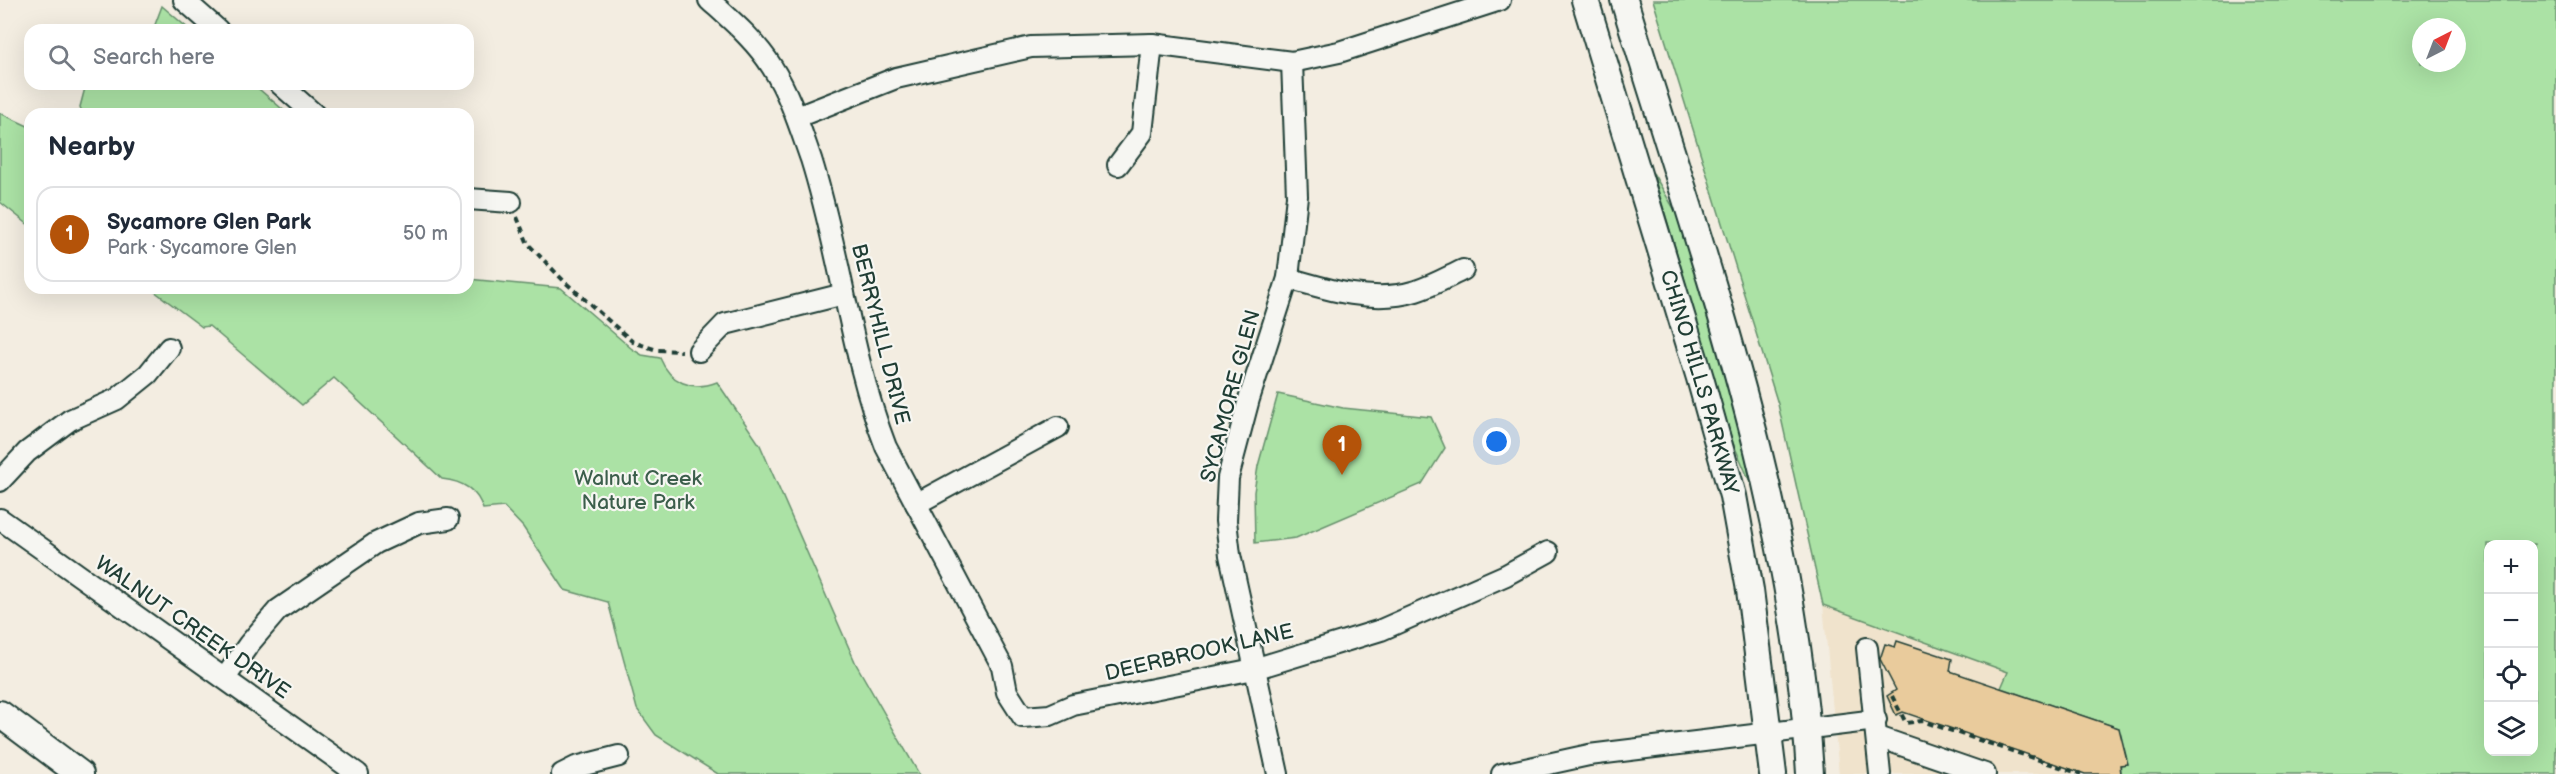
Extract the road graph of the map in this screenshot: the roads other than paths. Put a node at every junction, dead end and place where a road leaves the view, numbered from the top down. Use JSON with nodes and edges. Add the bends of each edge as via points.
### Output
{"nodes":[{"id":1,"x":184,"y":0,"type":"edge"},
{"id":2,"x":710,"y":0,"type":"edge"},
{"id":3,"x":1500,"y":0,"type":"edge"},
{"id":4,"x":1585,"y":0,"type":"edge"},
{"id":5,"x":1624,"y":0,"type":"edge"},
{"id":6,"x":212,"y":24,"type":"edge"},
{"id":7,"x":1152,"y":44,"type":"junction"},
{"id":8,"x":1292,"y":63,"type":"junction"},
{"id":9,"x":287,"y":90,"type":"edge"},
{"id":10,"x":307,"y":108,"type":"edge"},
{"id":11,"x":797,"y":117,"type":"junction"},
{"id":12,"x":1118,"y":165,"type":"dead end"},
{"id":13,"x":474,"y":199,"type":"edge"},
{"id":14,"x":511,"y":202,"type":"road end"},
{"id":15,"x":1463,"y":270,"type":"dead end"},
{"id":16,"x":1288,"y":278,"type":"junction"},
{"id":17,"x":844,"y":294,"type":"junction"},
{"id":18,"x":169,"y":348,"type":"dead end"},
{"id":19,"x":699,"y":351,"type":"road end"},
{"id":20,"x":1059,"y":427,"type":"dead end"},
{"id":21,"x":0,"y":481,"type":"edge"},
{"id":22,"x":916,"y":504,"type":"junction"},
{"id":23,"x":0,"y":519,"type":"edge"},
{"id":24,"x":448,"y":519,"type":"dead end"},
{"id":25,"x":1548,"y":552,"type":"dead end"},
{"id":26,"x":1867,"y":648,"type":"dead end"},
{"id":27,"x":1254,"y":669,"type":"junction"},
{"id":28,"x":225,"y":678,"type":"junction"},
{"id":29,"x":0,"y":714,"type":"edge"},
{"id":30,"x":1023,"y":717,"type":"joint"},
{"id":31,"x":1808,"y":728,"type":"junction"},
{"id":32,"x":1877,"y":729,"type":"junction"},
{"id":33,"x":1761,"y":733,"type":"junction"},
{"id":34,"x":619,"y":756,"type":"dead end"},
{"id":35,"x":80,"y":774,"type":"edge"},
{"id":36,"x":358,"y":774,"type":"edge"},
{"id":37,"x":562,"y":774,"type":"edge"},
{"id":38,"x":1278,"y":774,"type":"edge"},
{"id":39,"x":1502,"y":774,"type":"edge"},
{"id":40,"x":1773,"y":774,"type":"edge"},
{"id":41,"x":1810,"y":774,"type":"edge"},
{"id":42,"x":1880,"y":774,"type":"edge"},
{"id":43,"x":1985,"y":774,"type":"edge"}],
"edges":[{"from":1,"to":6,"type":"street"},
{"from":2,"to":11,"type":"street","name":"BERRYHILL DRIVE","via":[[772,66]]},
{"from":3,"to":8,"type":"street"},
{"from":4,"to":33,"type":"main road","name":"CHINO HILLS PARKWAY","via":[[1733,496],[1750,590]]},
{"from":5,"to":31,"type":"main road","name":"CHINO HILLS PARKWAY","via":[[1758,442],[1784,568]]},
{"from":7,"to":8,"type":"street"},
{"from":7,"to":11,"type":"street","via":[[1031,47],[983,56],[896,78]]},
{"from":7,"to":12,"type":"street","via":[[1142,133]]},
{"from":8,"to":16,"type":"street","name":"SYCAMORE GLEN","via":[[1297,196]]},
{"from":9,"to":10,"type":"street"},
{"from":11,"to":17,"type":"street","name":"BERRYHILL DRIVE","via":[[823,198]]},
{"from":13,"to":14,"type":"street"},
{"from":15,"to":16,"type":"street","via":[[1415,291],[1374,296]]},
{"from":16,"to":27,"type":"street","name":"SYCAMORE GLEN","via":[[1228,478],[1226,521],[1230,555]]},
{"from":17,"to":19,"type":"street","via":[[725,324]]},
{"from":17,"to":22,"type":"street","name":"BERRYHILL DRIVE","via":[[871,409]]},
{"from":18,"to":21,"type":"street","via":[[148,374],[124,393],[70,420],[27,452]]},
{"from":20,"to":22,"type":"street"},
{"from":22,"to":30,"type":"street","name":"BERRYHILL DRIVE","via":[[1002,666],[1007,692]]},
{"from":23,"to":28,"type":"street","name":"WALNUT CREEK DRIVE"},
{"from":24,"to":28,"type":"street","via":[[419,523],[376,543],[287,604],[249,644]]},
{"from":25,"to":27,"type":"street","name":"DEERBROOK LANE","via":[[1506,575],[1381,630]]},
{"from":26,"to":32,"type":"street"},
{"from":27,"to":30,"type":"street","name":"DEERBROOK LANE","via":[[1073,705],[1050,715]]},
{"from":27,"to":38,"type":"street","name":"SYCAMORE GLEN"},
{"from":28,"to":36,"type":"street","name":"WALNUT CREEK DRIVE"},
{"from":29,"to":35,"type":"main road"},
{"from":31,"to":32,"type":"street"},
{"from":31,"to":33,"type":"street"},
{"from":31,"to":41,"type":"main road","name":"CHINO HILLS PARKWAY"},
{"from":32,"to":42,"type":"street"},
{"from":32,"to":43,"type":"street"},
{"from":33,"to":39,"type":"street","via":[[1589,755]]},
{"from":33,"to":40,"type":"main road","name":"CHINO HILLS PARKWAY"},
{"from":34,"to":37,"type":"street"}]}
